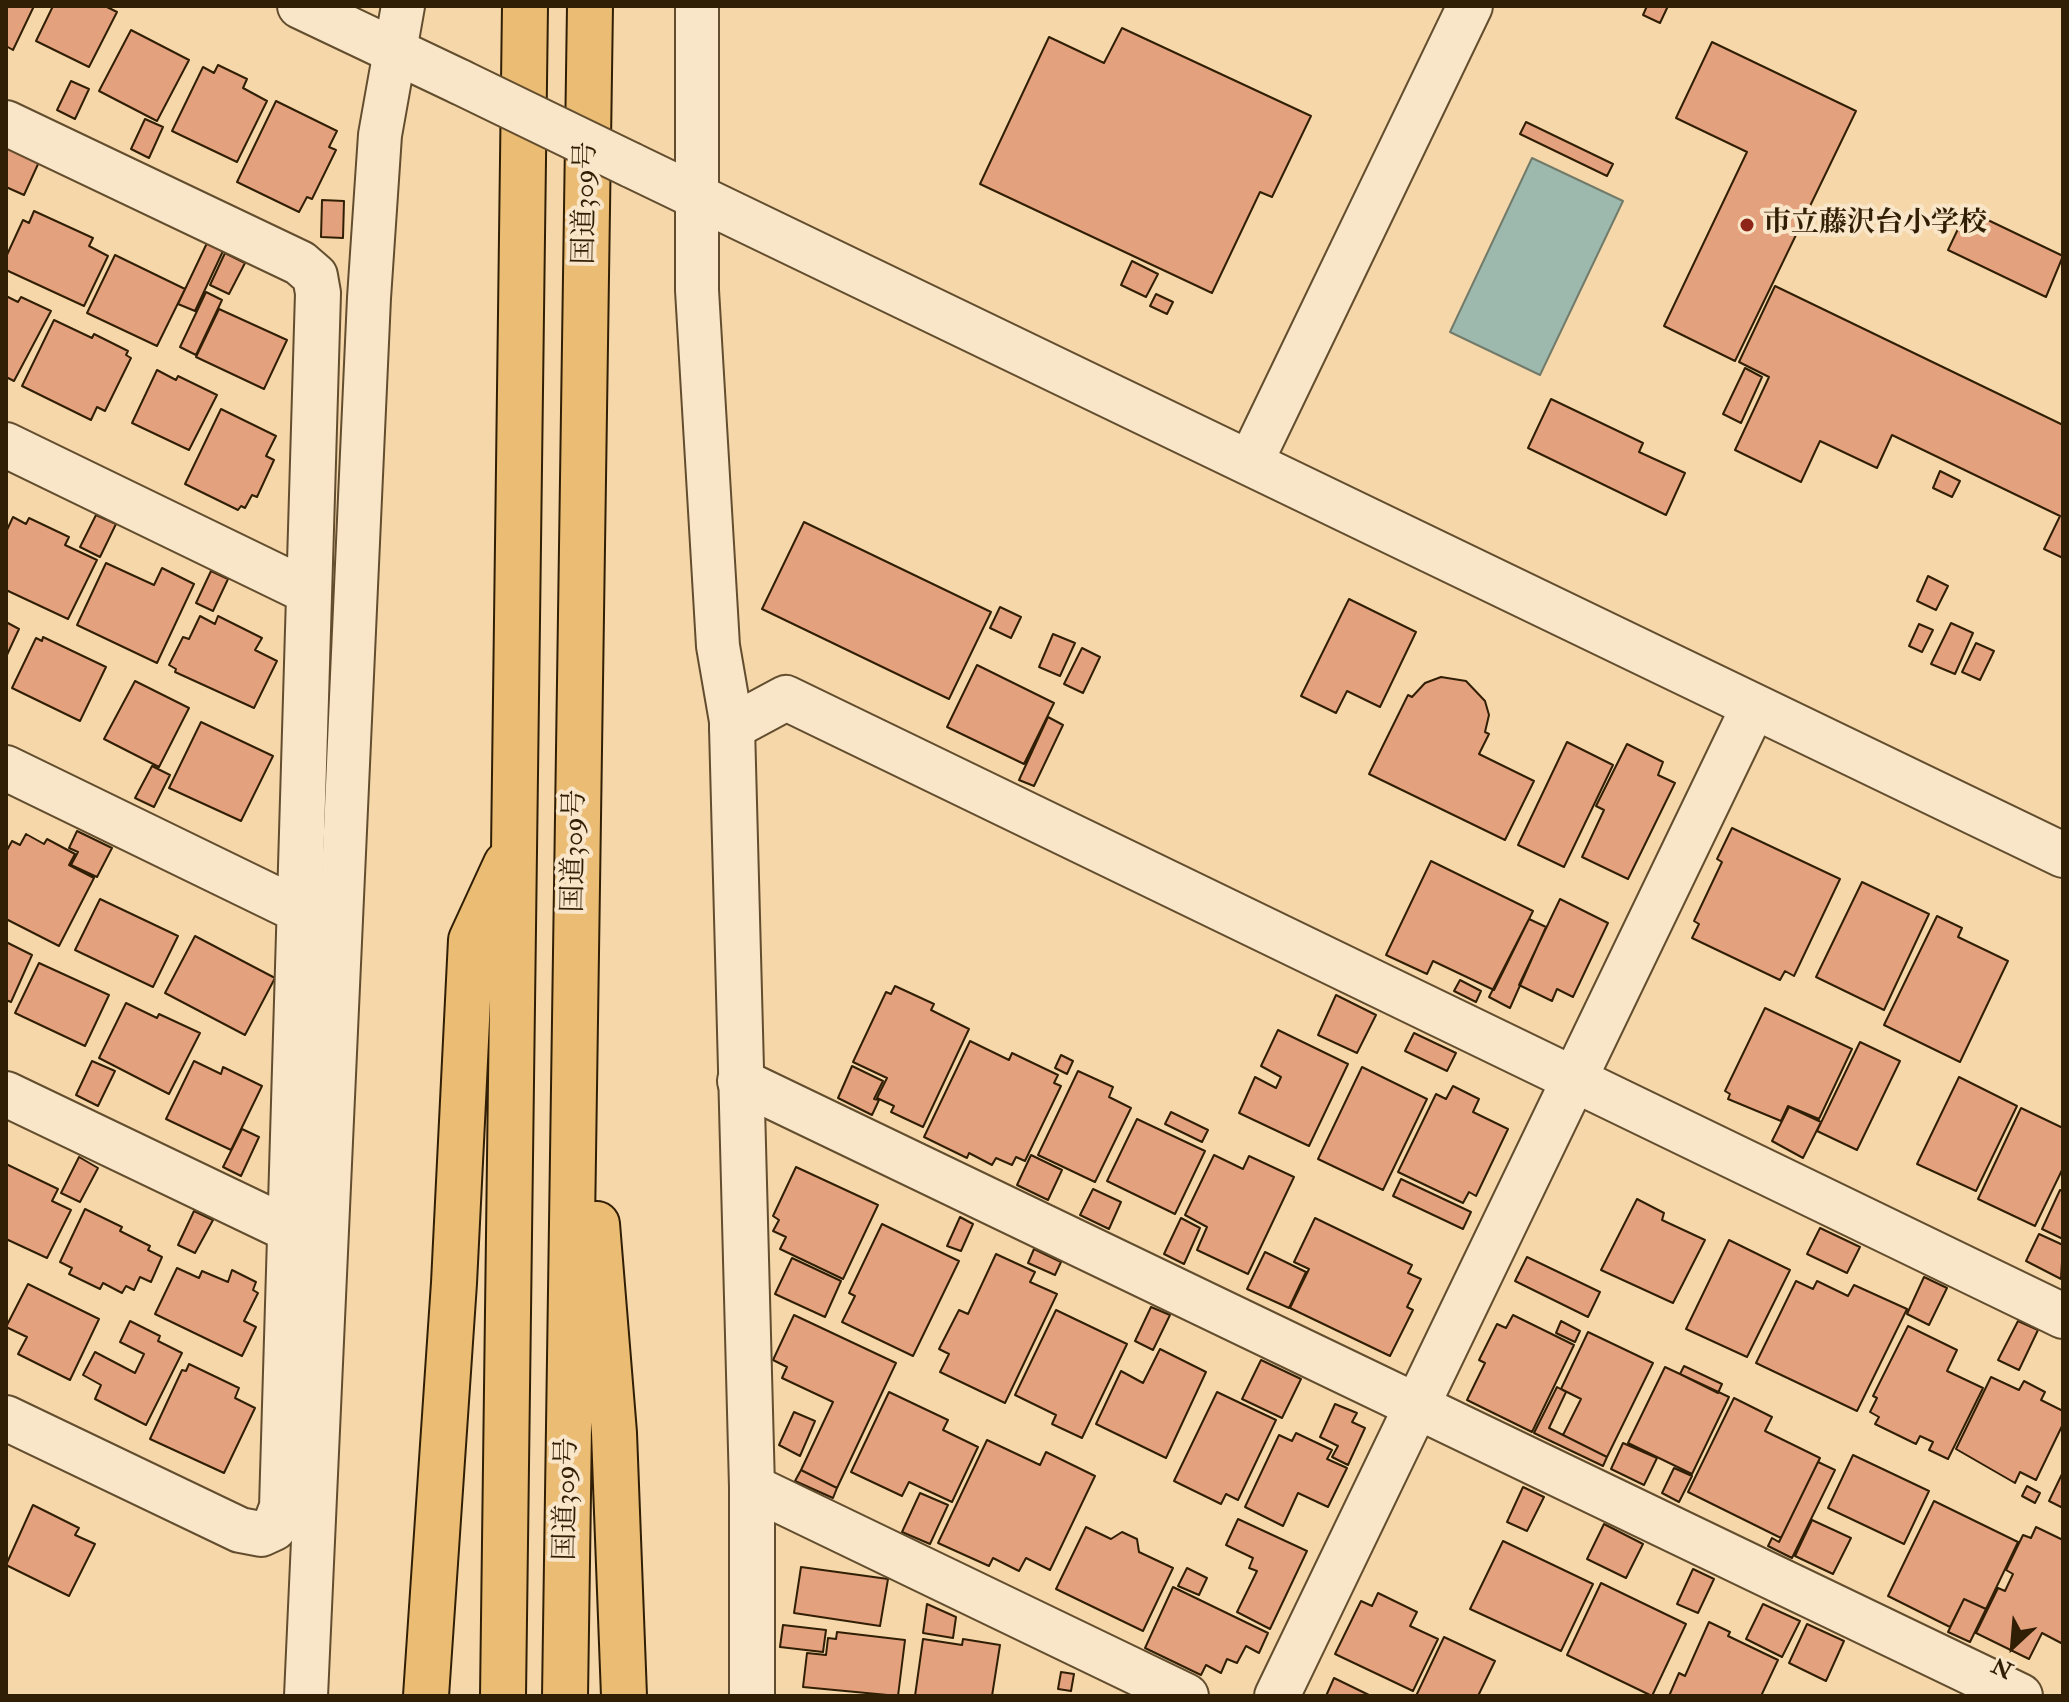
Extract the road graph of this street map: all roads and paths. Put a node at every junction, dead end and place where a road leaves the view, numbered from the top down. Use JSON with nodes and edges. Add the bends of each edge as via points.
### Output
{"nodes":[{"id":1,"x":300,"y":6,"type":"edge"},
{"id":2,"x":403,"y":6,"type":"edge"},
{"id":3,"x":525,"y":6,"type":"edge"},
{"id":4,"x":590,"y":6,"type":"edge"},
{"id":5,"x":697,"y":6,"type":"edge"},
{"id":6,"x":1470,"y":6,"type":"edge"},
{"id":7,"x":395,"y":52,"type":"junction"},
{"id":8,"x":6,"y":123,"type":"edge"},
{"id":9,"x":697,"y":197,"type":"junction"},
{"id":10,"x":6,"y":445,"type":"edge"},
{"id":11,"x":1250,"y":463,"type":"junction"},
{"id":12,"x":309,"y":592,"type":"junction"},
{"id":13,"x":1754,"y":706,"type":"junction"},
{"id":14,"x":732,"y":727,"type":"junction"},
{"id":15,"x":6,"y":768,"type":"edge"},
{"id":16,"x":514,"y":847,"type":"junction"},
{"id":17,"x":2063,"y":855,"type":"edge"},
{"id":18,"x":300,"y":911,"type":"junction"},
{"id":19,"x":575,"y":935,"type":"junction"},
{"id":20,"x":1575,"y":1079,"type":"junction"},
{"id":21,"x":740,"y":1081,"type":"junction"},
{"id":22,"x":6,"y":1094,"type":"edge"},
{"id":23,"x":290,"y":1230,"type":"junction"},
{"id":24,"x":2063,"y":1316,"type":"edge"},
{"id":25,"x":1417,"y":1406,"type":"junction"},
{"id":26,"x":6,"y":1418,"type":"edge"},
{"id":27,"x":752,"y":1487,"type":"junction"},
{"id":28,"x":306,"y":1696,"type":"edge"},
{"id":29,"x":426,"y":1696,"type":"edge"},
{"id":30,"x":503,"y":1696,"type":"edge"},
{"id":31,"x":565,"y":1696,"type":"edge"},
{"id":32,"x":624,"y":1696,"type":"edge"},
{"id":33,"x":752,"y":1696,"type":"edge"},
{"id":34,"x":1186,"y":1696,"type":"edge"},
{"id":35,"x":1277,"y":1696,"type":"edge"},
{"id":36,"x":2020,"y":1696,"type":"edge"}],
"edges":[{"from":1,"to":7,"type":"street"},
{"from":2,"to":7,"type":"street"},
{"from":3,"to":16,"type":"highway"},
{"from":4,"to":19,"type":"highway","name":"国道309号"},
{"from":5,"to":9,"type":"street"},
{"from":6,"to":11,"type":"street"},
{"from":7,"to":9,"type":"street","bridge":true},
{"from":7,"to":28,"type":"street","via":[[380,135],[369,298]]},
{"from":8,"to":12,"type":"street","via":[[300,263],[315,276]]},
{"from":9,"to":11,"type":"street"},
{"from":9,"to":14,"type":"street","via":[[697,290],[718,646]]},
{"from":10,"to":12,"type":"street"},
{"from":11,"to":13,"type":"street"},
{"from":12,"to":18,"type":"street"},
{"from":13,"to":17,"type":"street"},
{"from":13,"to":20,"type":"street"},
{"from":14,"to":20,"type":"street","via":[[786,698]]},
{"from":14,"to":21,"type":"street"},
{"from":15,"to":18,"type":"street"},
{"from":16,"to":29,"type":"highway","via":[[471,940]]},
{"from":16,"to":30,"type":"highway"},
{"from":18,"to":23,"type":"street"},
{"from":19,"to":31,"type":"highway","name":"国道309号"},
{"from":19,"to":32,"type":"highway","via":[[614,1433]]},
{"from":20,"to":24,"type":"street"},
{"from":20,"to":25,"type":"street"},
{"from":21,"to":25,"type":"street"},
{"from":21,"to":27,"type":"street"},
{"from":22,"to":23,"type":"street"},
{"from":23,"to":26,"type":"street","via":[[285,1491],[274,1528],[261,1534],[240,1530]]},
{"from":25,"to":35,"type":"street"},
{"from":25,"to":36,"type":"street"},
{"from":27,"to":33,"type":"street"},
{"from":27,"to":34,"type":"street"}]}
